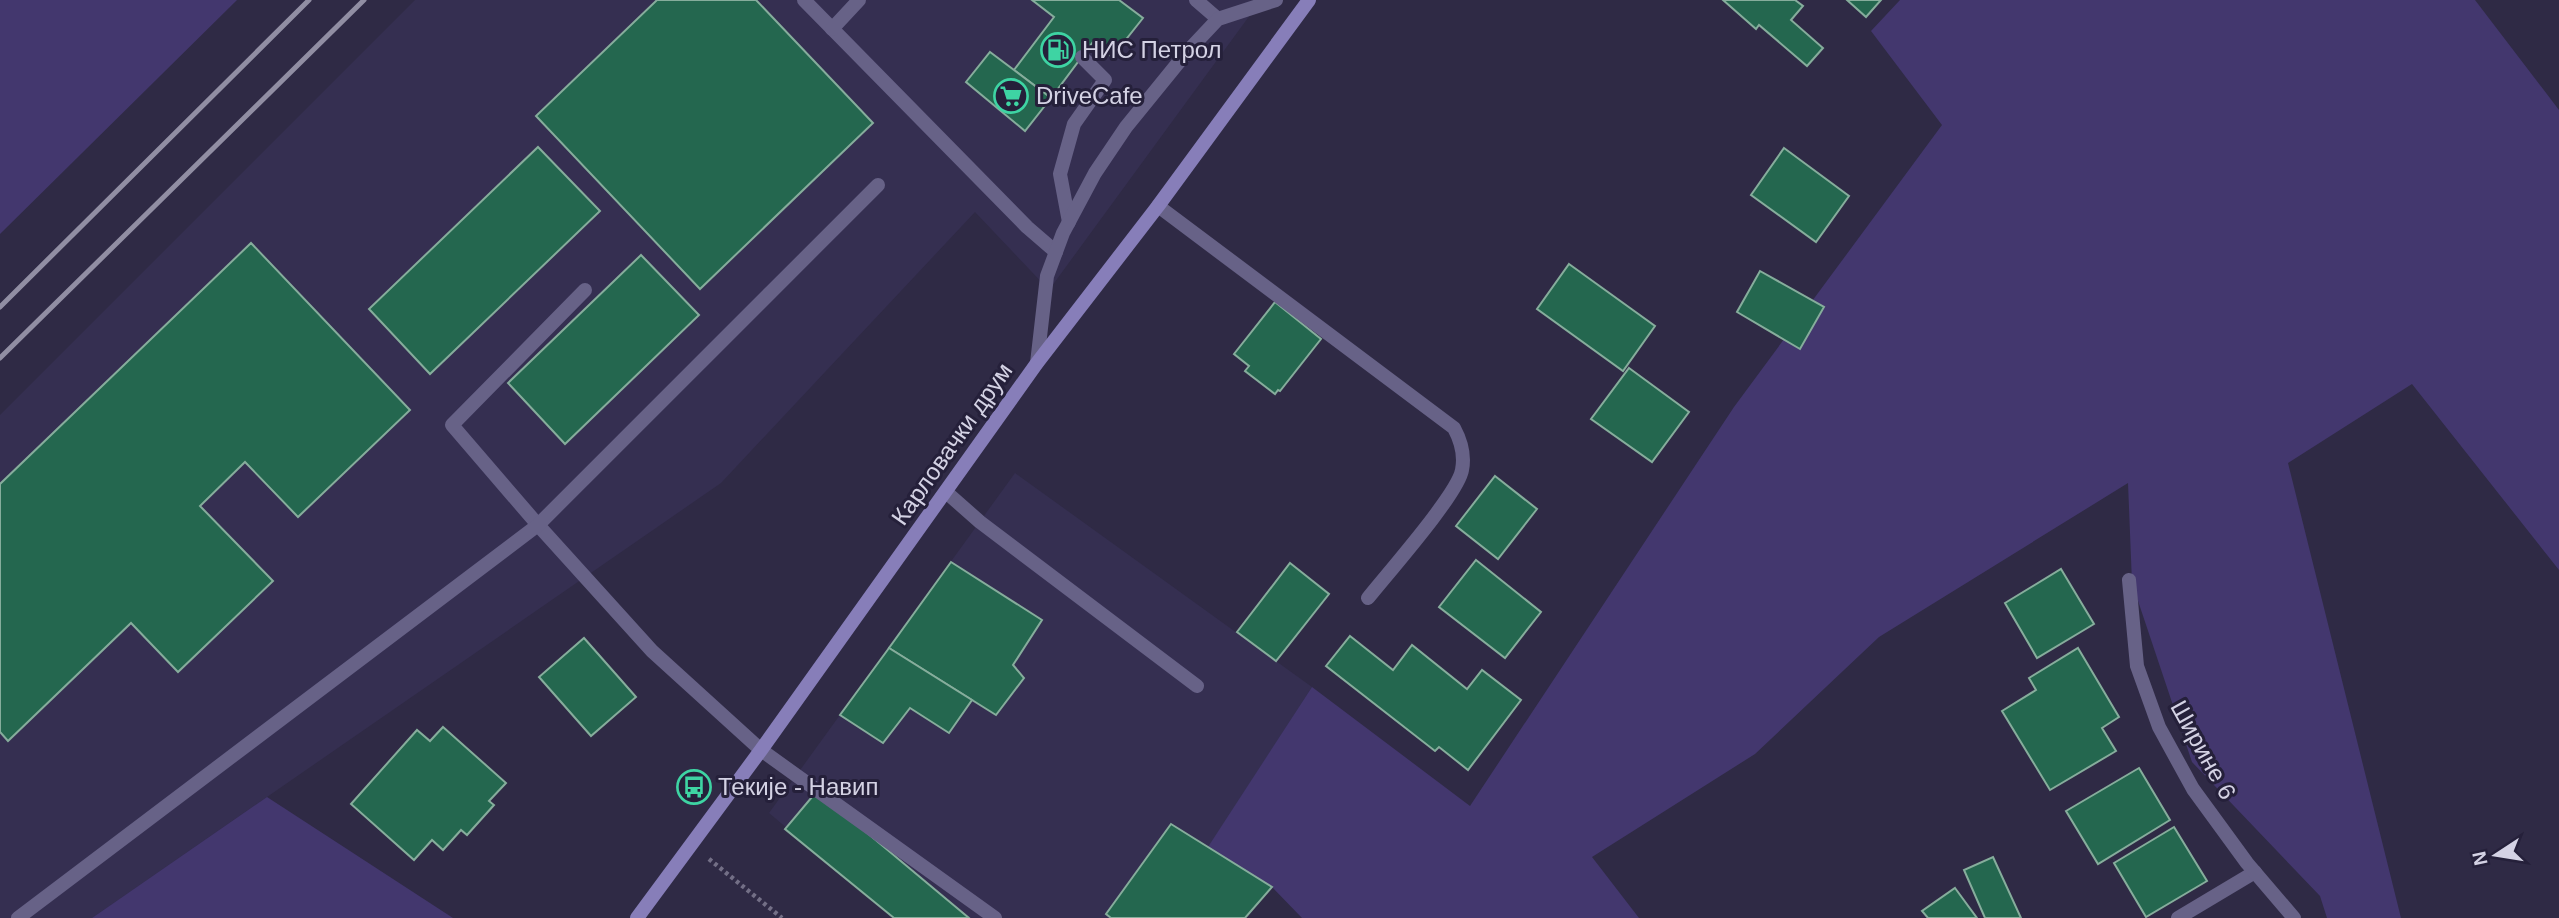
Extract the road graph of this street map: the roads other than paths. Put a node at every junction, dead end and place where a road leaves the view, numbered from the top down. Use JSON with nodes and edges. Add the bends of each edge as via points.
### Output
{"nodes":[{"id":1,"x":804,"y":0,"type":"edge"},
{"id":2,"x":859,"y":0,"type":"edge"},
{"id":3,"x":1196,"y":0,"type":"edge"},
{"id":4,"x":1276,"y":0,"type":"edge"},
{"id":5,"x":1309,"y":0,"type":"edge"},
{"id":6,"x":1218,"y":19,"type":"junction"},
{"id":7,"x":832,"y":29,"type":"junction"},
{"id":8,"x":1082,"y":57,"type":"dead end"},
{"id":9,"x":878,"y":185,"type":"dead end"},
{"id":10,"x":1158,"y":206,"type":"junction"},
{"id":11,"x":1069,"y":222,"type":"junction"},
{"id":12,"x":1056,"y":252,"type":"junction"},
{"id":13,"x":584,"y":290,"type":"dead end"},
{"id":14,"x":1037,"y":363,"type":"junction"},
{"id":15,"x":946,"y":492,"type":"junction"},
{"id":16,"x":538,"y":526,"type":"junction"},
{"id":17,"x":2129,"y":580,"type":"dead end"},
{"id":18,"x":1368,"y":597,"type":"dead end"},
{"id":19,"x":1197,"y":686,"type":"dead end"},
{"id":20,"x":761,"y":750,"type":"junction"},
{"id":21,"x":2255,"y":872,"type":"junction"},
{"id":22,"x":18,"y":918,"type":"edge"},
{"id":23,"x":637,"y":918,"type":"edge"},
{"id":24,"x":995,"y":918,"type":"edge"},
{"id":25,"x":2178,"y":918,"type":"edge"},
{"id":26,"x":2294,"y":918,"type":"edge"}],
"edges":[{"from":1,"to":7,"type":"street"},
{"from":2,"to":7,"type":"street"},
{"from":3,"to":6,"type":"street"},
{"from":4,"to":6,"type":"street"},
{"from":5,"to":10,"type":"main road","name":"Карловачки друм"},
{"from":6,"to":11,"type":"street","via":[[1126,127]]},
{"from":7,"to":12,"type":"street"},
{"from":8,"to":11,"type":"street","via":[[1105,80],[1074,124],[1060,174]]},
{"from":9,"to":16,"type":"street"},
{"from":10,"to":14,"type":"main road","name":"Карловачки друм"},
{"from":10,"to":18,"type":"street","via":[[1454,428],[1464,454],[1462,472],[1447,498]]},
{"from":11,"to":12,"type":"street"},
{"from":12,"to":14,"type":"street","via":[[1047,276]]},
{"from":13,"to":16,"type":"street","via":[[452,425]]},
{"from":14,"to":15,"type":"main road","name":"Карловачки друм"},
{"from":15,"to":19,"type":"street"},
{"from":15,"to":20,"type":"main road","name":"Карловачки друм"},
{"from":16,"to":20,"type":"street","via":[[652,651]]},
{"from":16,"to":22,"type":"street"},
{"from":17,"to":21,"type":"street","name":"Ширине 6","via":[[2137,666],[2159,727],[2193,789]]},
{"from":20,"to":23,"type":"main road","name":"Карловачки друм"},
{"from":20,"to":24,"type":"street"},
{"from":21,"to":25,"type":"street"},
{"from":21,"to":26,"type":"street","name":"Ширине 6"}]}
